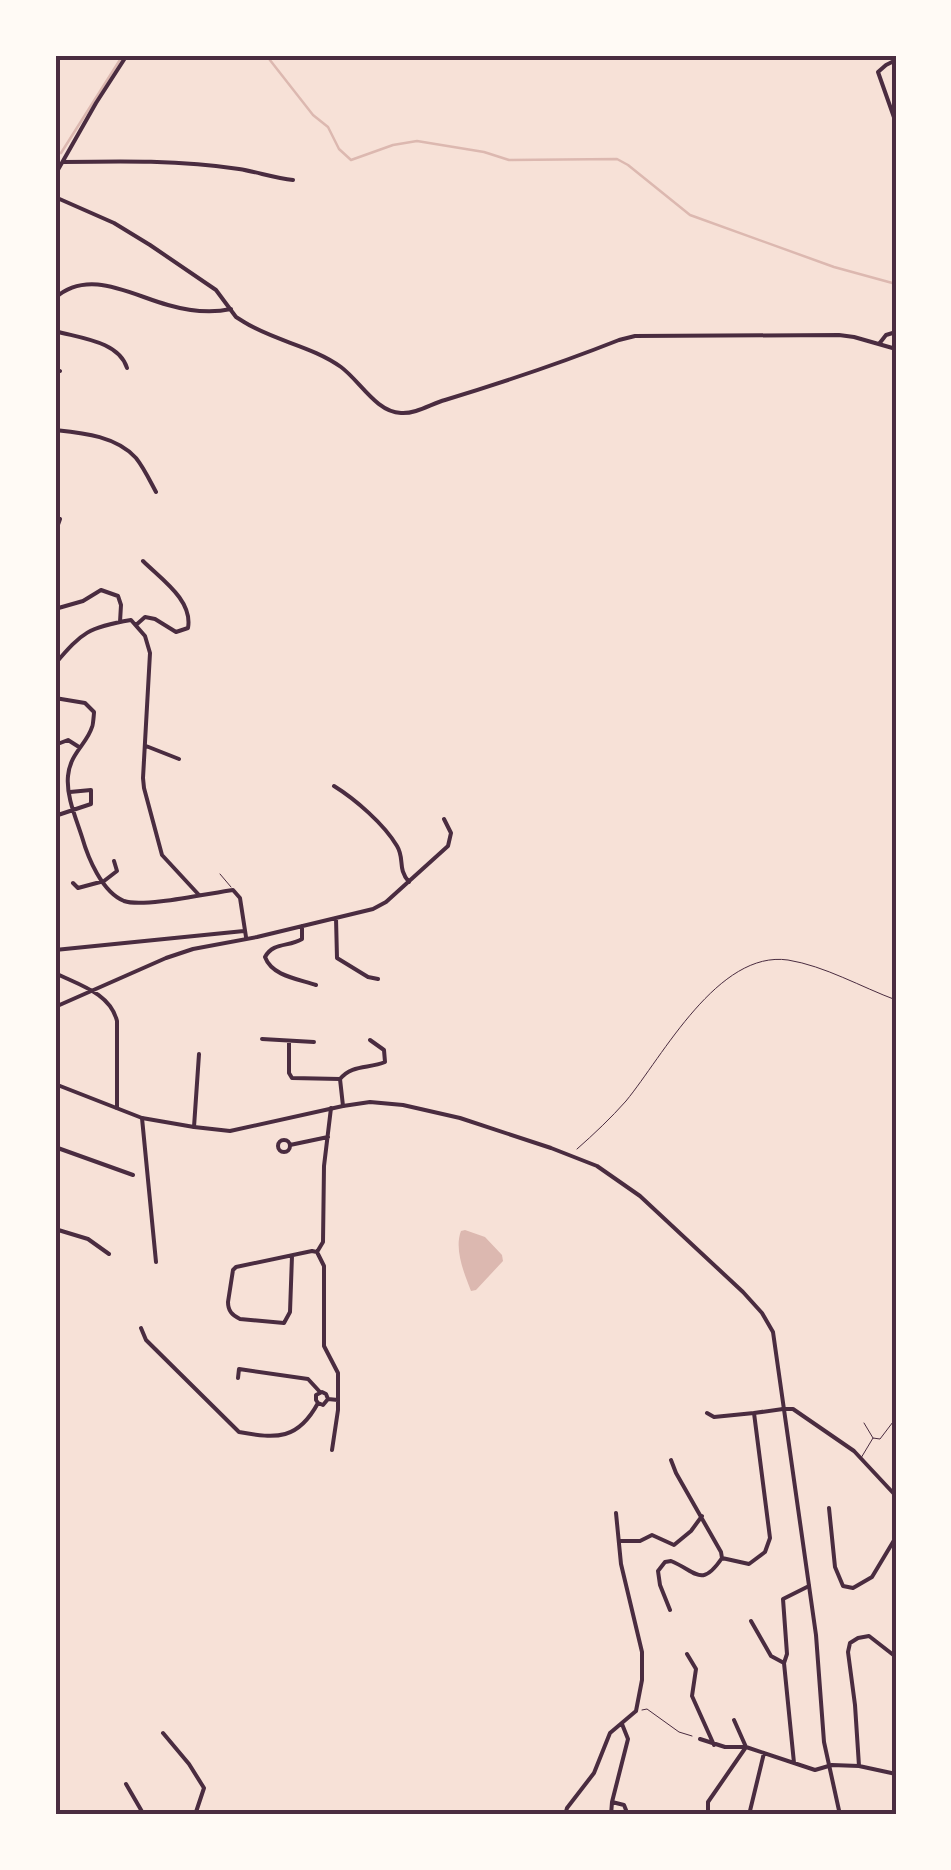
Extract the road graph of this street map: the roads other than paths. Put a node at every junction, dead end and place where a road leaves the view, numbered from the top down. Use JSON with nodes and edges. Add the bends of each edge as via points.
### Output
{"nodes":[{"id":1,"x":127,"y":55,"type":"edge"},
{"id":2,"x":896,"y":60,"type":"edge"},
{"id":3,"x":896,"y":123,"type":"edge"},
{"id":4,"x":63,"y":162,"type":"junction"},
{"id":5,"x":55,"y":176,"type":"edge"},
{"id":6,"x":294,"y":180,"type":"dead end"},
{"id":7,"x":55,"y":197,"type":"edge"},
{"id":8,"x":55,"y":298,"type":"edge"},
{"id":9,"x":230,"y":309,"type":"junction"},
{"id":10,"x":55,"y":331,"type":"edge"},
{"id":11,"x":896,"y":332,"type":"edge"},
{"id":12,"x":879,"y":344,"type":"junction"},
{"id":13,"x":896,"y":349,"type":"edge"},
{"id":14,"x":127,"y":368,"type":"dead end"},
{"id":15,"x":55,"y":430,"type":"edge"},
{"id":16,"x":156,"y":492,"type":"dead end"},
{"id":17,"x":60,"y":519,"type":"dead end"},
{"id":18,"x":55,"y":533,"type":"edge"},
{"id":19,"x":143,"y":561,"type":"dead end"},
{"id":20,"x":55,"y":609,"type":"edge"},
{"id":21,"x":120,"y":622,"type":"junction"},
{"id":22,"x":136,"y":624,"type":"junction"},
{"id":23,"x":55,"y":664,"type":"edge"},
{"id":24,"x":55,"y":698,"type":"edge"},
{"id":25,"x":55,"y":745,"type":"edge"},
{"id":26,"x":145,"y":746,"type":"junction"},
{"id":27,"x":79,"y":747,"type":"junction"},
{"id":28,"x":179,"y":759,"type":"dead end"},
{"id":29,"x":334,"y":786,"type":"dead end"},
{"id":30,"x":70,"y":792,"type":"junction"},
{"id":31,"x":74,"y":811,"type":"junction"},
{"id":32,"x":55,"y":816,"type":"edge"},
{"id":33,"x":444,"y":819,"type":"dead end"},
{"id":34,"x":114,"y":861,"type":"dead end"},
{"id":35,"x":220,"y":874,"type":"dead end"},
{"id":36,"x":104,"y":881,"type":"junction"},
{"id":37,"x":410,"y":882,"type":"junction"},
{"id":38,"x":74,"y":883,"type":"dead end"},
{"id":39,"x":233,"y":890,"type":"junction"},
{"id":40,"x":199,"y":895,"type":"junction"},
{"id":41,"x":336,"y":918,"type":"junction"},
{"id":42,"x":302,"y":926,"type":"junction"},
{"id":43,"x":245,"y":931,"type":"junction"},
{"id":44,"x":246,"y":939,"type":"junction"},
{"id":45,"x":55,"y":950,"type":"edge"},
{"id":46,"x":55,"y":973,"type":"edge"},
{"id":47,"x":378,"y":980,"type":"dead end"},
{"id":48,"x":316,"y":985,"type":"dead end"},
{"id":49,"x":93,"y":992,"type":"junction"},
{"id":50,"x":55,"y":1007,"type":"edge"},
{"id":51,"x":262,"y":1040,"type":"dead end"},
{"id":52,"x":370,"y":1040,"type":"dead end"},
{"id":53,"x":288,"y":1041,"type":"junction"},
{"id":54,"x":314,"y":1042,"type":"dead end"},
{"id":55,"x":198,"y":1054,"type":"dead end"},
{"id":56,"x":340,"y":1079,"type":"junction"},
{"id":57,"x":55,"y":1084,"type":"edge"},
{"id":58,"x":343,"y":1106,"type":"junction"},
{"id":59,"x":117,"y":1108,"type":"junction"},
{"id":60,"x":331,"y":1108,"type":"junction"},
{"id":61,"x":142,"y":1118,"type":"junction"},
{"id":62,"x":194,"y":1127,"type":"junction"},
{"id":63,"x":328,"y":1137,"type":"junction"},
{"id":64,"x":290,"y":1144,"type":"dead end"},
{"id":65,"x":55,"y":1147,"type":"edge"},
{"id":66,"x":134,"y":1175,"type":"dead end"},
{"id":67,"x":55,"y":1229,"type":"edge"},
{"id":68,"x":318,"y":1252,"type":"junction"},
{"id":69,"x":109,"y":1254,"type":"dead end"},
{"id":70,"x":292,"y":1256,"type":"junction"},
{"id":71,"x":156,"y":1262,"type":"dead end"},
{"id":72,"x":141,"y":1328,"type":"dead end"},
{"id":73,"x":238,"y":1378,"type":"dead end"},
{"id":74,"x":320,"y":1392,"type":"junction"},
{"id":75,"x":328,"y":1399,"type":"junction"},
{"id":76,"x":338,"y":1400,"type":"junction"},
{"id":77,"x":318,"y":1404,"type":"junction"},
{"id":78,"x":783,"y":1409,"type":"junction"},
{"id":79,"x":707,"y":1413,"type":"dead end"},
{"id":80,"x":754,"y":1413,"type":"junction"},
{"id":81,"x":896,"y":1418,"type":"edge"},
{"id":82,"x":864,"y":1424,"type":"dead end"},
{"id":83,"x":873,"y":1438,"type":"junction"},
{"id":84,"x":332,"y":1450,"type":"dead end"},
{"id":85,"x":861,"y":1458,"type":"junction"},
{"id":86,"x":672,"y":1460,"type":"dead end"},
{"id":87,"x":896,"y":1496,"type":"edge"},
{"id":88,"x":829,"y":1508,"type":"dead end"},
{"id":89,"x":616,"y":1514,"type":"dead end"},
{"id":90,"x":702,"y":1516,"type":"junction"},
{"id":91,"x":896,"y":1537,"type":"edge"},
{"id":92,"x":619,"y":1541,"type":"junction"},
{"id":93,"x":722,"y":1558,"type":"junction"},
{"id":94,"x":810,"y":1586,"type":"junction"},
{"id":95,"x":670,"y":1610,"type":"dead end"},
{"id":96,"x":751,"y":1621,"type":"dead end"},
{"id":97,"x":686,"y":1654,"type":"dead end"},
{"id":98,"x":896,"y":1657,"type":"edge"},
{"id":99,"x":784,"y":1662,"type":"junction"},
{"id":100,"x":734,"y":1720,"type":"dead end"},
{"id":101,"x":622,"y":1724,"type":"junction"},
{"id":102,"x":163,"y":1732,"type":"dead end"},
{"id":103,"x":700,"y":1740,"type":"road end"},
{"id":104,"x":714,"y":1745,"type":"junction"},
{"id":105,"x":746,"y":1747,"type":"junction"},
{"id":106,"x":764,"y":1753,"type":"junction"},
{"id":107,"x":794,"y":1764,"type":"junction"},
{"id":108,"x":859,"y":1766,"type":"junction"},
{"id":109,"x":828,"y":1767,"type":"junction"},
{"id":110,"x":896,"y":1774,"type":"edge"},
{"id":111,"x":126,"y":1784,"type":"dead end"},
{"id":112,"x":612,"y":1802,"type":"junction"},
{"id":113,"x":708,"y":1810,"type":"dead end"},
{"id":114,"x":144,"y":1815,"type":"edge"},
{"id":115,"x":195,"y":1815,"type":"edge"},
{"id":116,"x":565,"y":1815,"type":"edge"},
{"id":117,"x":611,"y":1815,"type":"edge"},
{"id":118,"x":628,"y":1815,"type":"edge"},
{"id":119,"x":749,"y":1815,"type":"edge"},
{"id":120,"x":840,"y":1815,"type":"edge"}],
"edges":[{"from":1,"to":4,"type":"street"},
{"from":2,"to":3,"type":"street","via":[[878,72]]},
{"from":4,"to":5,"type":"street"},
{"from":4,"to":6,"type":"street","via":[[194,164]]},
{"from":7,"to":9,"type":"street","via":[[139,238],[216,290]]},
{"from":8,"to":9,"type":"street","via":[[73,286],[93,284],[185,310]]},
{"from":9,"to":12,"type":"street","via":[[253,328],[328,358],[381,406],[402,413],[636,336],[839,336]]},
{"from":10,"to":14,"type":"street","via":[[114,348]]},
{"from":11,"to":12,"type":"street"},
{"from":12,"to":13,"type":"street"},
{"from":15,"to":16,"type":"street","via":[[124,448]]},
{"from":17,"to":18,"type":"street"},
{"from":19,"to":22,"type":"street","via":[[190,617],[188,628],[176,632],[155,618]]},
{"from":20,"to":21,"type":"street","via":[[101,590],[118,596]]},
{"from":21,"to":22,"type":"street"},
{"from":21,"to":23,"type":"street","via":[[79,635]]},
{"from":22,"to":26,"type":"street","via":[[150,653]]},
{"from":24,"to":27,"type":"street","via":[[85,703],[94,712]]},
{"from":25,"to":27,"type":"street","via":[[68,740]]},
{"from":26,"to":28,"type":"street"},
{"from":26,"to":40,"type":"street","via":[[144,788],[162,855]]},
{"from":27,"to":30,"type":"street","via":[[68,776]]},
{"from":29,"to":37,"type":"street","via":[[357,800],[399,848],[401,873]]},
{"from":30,"to":31,"type":"street"},
{"from":30,"to":31,"type":"street","via":[[92,794],[91,804]]},
{"from":31,"to":32,"type":"street"},
{"from":31,"to":36,"type":"street"},
{"from":33,"to":37,"type":"street","via":[[448,846]]},
{"from":34,"to":36,"type":"street","via":[[117,872]]},
{"from":35,"to":39,"type":"lane"},
{"from":36,"to":38,"type":"street","via":[[78,888]]},
{"from":36,"to":40,"type":"street","via":[[128,902]]},
{"from":37,"to":41,"type":"street","via":[[373,909]]},
{"from":39,"to":40,"type":"street"},
{"from":39,"to":43,"type":"street"},
{"from":41,"to":42,"type":"street"},
{"from":41,"to":47,"type":"street","via":[[337,958]]},
{"from":42,"to":44,"type":"street"},
{"from":42,"to":48,"type":"street","via":[[302,939],[265,957],[274,970]]},
{"from":43,"to":44,"type":"street"},
{"from":43,"to":45,"type":"street"},
{"from":44,"to":49,"type":"street","via":[[166,958]]},
{"from":46,"to":49,"type":"street"},
{"from":49,"to":50,"type":"street"},
{"from":49,"to":59,"type":"street","via":[[111,1004],[117,1021]]},
{"from":51,"to":53,"type":"street"},
{"from":52,"to":56,"type":"street","via":[[384,1050],[385,1062]]},
{"from":53,"to":54,"type":"street"},
{"from":53,"to":56,"type":"street","via":[[292,1078]]},
{"from":55,"to":62,"type":"street"},
{"from":56,"to":58,"type":"street"},
{"from":57,"to":59,"type":"street"},
{"from":58,"to":60,"type":"street"},
{"from":58,"to":78,"type":"street","via":[[402,1105],[460,1118],[598,1166],[640,1196],[762,1313],[772,1332]]},
{"from":59,"to":61,"type":"street"},
{"from":60,"to":62,"type":"street","via":[[230,1131]]},
{"from":60,"to":63,"type":"street"},
{"from":61,"to":62,"type":"street"},
{"from":61,"to":71,"type":"street"},
{"from":63,"to":64,"type":"street"},
{"from":63,"to":68,"type":"street"},
{"from":65,"to":66,"type":"street"},
{"from":67,"to":69,"type":"street"},
{"from":68,"to":70,"type":"street"},
{"from":68,"to":76,"type":"street","via":[[324,1266],[324,1346],[338,1373]]},
{"from":70,"to":70,"type":"street","via":[[233,1270],[228,1307],[234,1316],[284,1323]]},
{"from":72,"to":77,"type":"street","via":[[238,1432],[286,1434],[300,1429]]},
{"from":73,"to":74,"type":"street","via":[[239,1369],[295,1376]]},
{"from":74,"to":75,"type":"street"},
{"from":74,"to":77,"type":"street"},
{"from":75,"to":76,"type":"street"},
{"from":75,"to":77,"type":"street"},
{"from":76,"to":84,"type":"street"},
{"from":78,"to":80,"type":"street"},
{"from":78,"to":85,"type":"street","via":[[793,1409]]},
{"from":78,"to":94,"type":"street"},
{"from":79,"to":80,"type":"street"},
{"from":80,"to":93,"type":"street","via":[[770,1538],[765,1552],[748,1564]]},
{"from":81,"to":83,"type":"lane","via":[[880,1439]]},
{"from":82,"to":83,"type":"lane"},
{"from":83,"to":85,"type":"lane"},
{"from":85,"to":87,"type":"street"},
{"from":86,"to":90,"type":"street"},
{"from":88,"to":91,"type":"street","via":[[835,1567],[844,1586],[872,1577]]},
{"from":89,"to":92,"type":"street"},
{"from":90,"to":92,"type":"street","via":[[674,1545],[652,1536]]},
{"from":90,"to":93,"type":"street"},
{"from":92,"to":101,"type":"street","via":[[642,1652],[636,1711]]},
{"from":93,"to":95,"type":"street","via":[[704,1576],[671,1560],[661,1566]]},
{"from":94,"to":99,"type":"street","via":[[783,1600]]},
{"from":94,"to":109,"type":"street"},
{"from":96,"to":99,"type":"street","via":[[771,1656]]},
{"from":97,"to":104,"type":"street","via":[[696,1669],[692,1696]]},
{"from":98,"to":108,"type":"street","via":[[868,1636],[850,1643]]},
{"from":99,"to":107,"type":"street"},
{"from":100,"to":105,"type":"street"},
{"from":101,"to":112,"type":"street","via":[[628,1739]]},
{"from":101,"to":116,"type":"street","via":[[610,1733],[594,1774]]},
{"from":102,"to":115,"type":"street","via":[[204,1788]]},
{"from":103,"to":104,"type":"street"},
{"from":104,"to":105,"type":"street"},
{"from":105,"to":106,"type":"street"},
{"from":105,"to":113,"type":"street"},
{"from":106,"to":107,"type":"street"},
{"from":106,"to":119,"type":"street"},
{"from":107,"to":109,"type":"street"},
{"from":108,"to":109,"type":"street"},
{"from":108,"to":110,"type":"street"},
{"from":109,"to":120,"type":"street"},
{"from":111,"to":114,"type":"street"},
{"from":112,"to":117,"type":"street"},
{"from":112,"to":118,"type":"street"}]}
